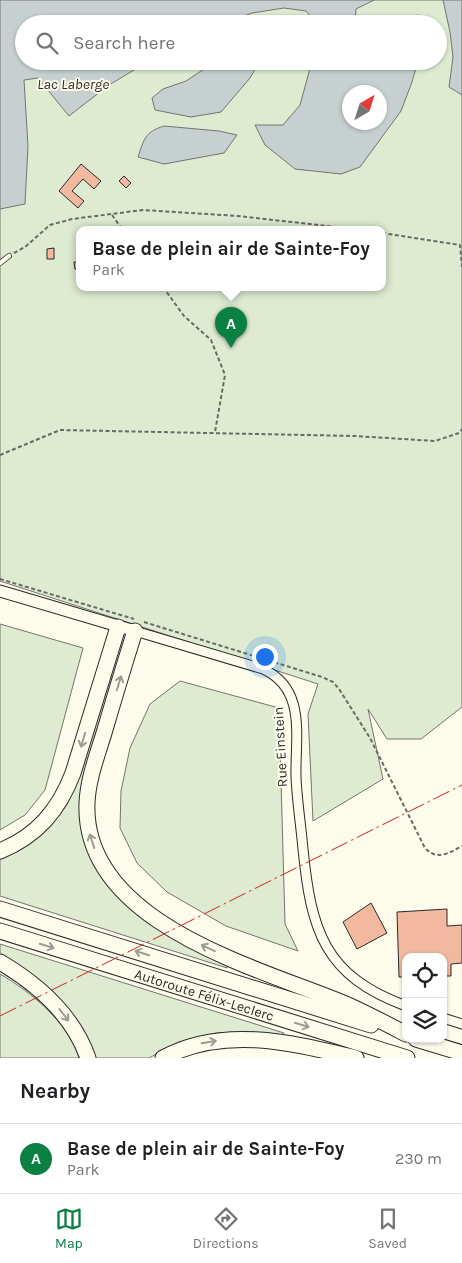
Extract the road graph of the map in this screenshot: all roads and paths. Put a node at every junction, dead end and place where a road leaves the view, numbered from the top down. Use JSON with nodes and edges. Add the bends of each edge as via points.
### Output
{"nodes":[{"id":1,"x":112,"y":215,"type":"junction"},
{"id":2,"x":120,"y":226,"type":"edge"},
{"id":3,"x":327,"y":226,"type":"edge"},
{"id":4,"x":386,"y":234,"type":"edge"},
{"id":5,"x":9,"y":256,"type":"joint"},
{"id":6,"x":0,"y":263,"type":"edge"},
{"id":7,"x":462,"y":267,"type":"edge"},
{"id":8,"x":166,"y":291,"type":"edge"},
{"id":9,"x":462,"y":429,"type":"edge"},
{"id":10,"x":215,"y":432,"type":"junction"},
{"id":11,"x":0,"y":455,"type":"edge"},
{"id":12,"x":0,"y":579,"type":"edge"},
{"id":13,"x":0,"y":590,"type":"edge"},
{"id":14,"x":118,"y":627,"type":"junction"},
{"id":15,"x":135,"y":631,"type":"junction"},
{"id":16,"x":462,"y":846,"type":"edge"},
{"id":17,"x":0,"y":851,"type":"edge"},
{"id":18,"x":0,"y":909,"type":"edge"},
{"id":19,"x":0,"y":931,"type":"edge"},
{"id":20,"x":0,"y":962,"type":"edge"},
{"id":21,"x":402,"y":1004,"type":"edge"},
{"id":22,"x":447,"y":1019,"type":"edge"},
{"id":23,"x":462,"y":1024,"type":"edge"},
{"id":24,"x":402,"y":1033,"type":"edge"},
{"id":25,"x":402,"y":1034,"type":"edge"},
{"id":26,"x":429,"y":1043,"type":"edge"},
{"id":27,"x":462,"y":1054,"type":"edge"},
{"id":28,"x":88,"y":1058,"type":"edge"},
{"id":29,"x":163,"y":1058,"type":"edge"},
{"id":30,"x":356,"y":1058,"type":"edge"},
{"id":31,"x":407,"y":1058,"type":"edge"}],
"edges":[{"from":1,"to":2,"type":"path"},
{"from":1,"to":3,"type":"path","via":[[143,210]]},
{"from":1,"to":5,"type":"path","via":[[50,225]]},
{"from":4,"to":7,"type":"path","via":[[460,245]]},
{"from":5,"to":6,"type":"lane"},
{"from":8,"to":10,"type":"path","via":[[184,316],[211,340],[224,375]]},
{"from":9,"to":10,"type":"path","via":[[434,441]]},
{"from":10,"to":11,"type":"path","via":[[60,430]]},
{"from":12,"to":16,"type":"path","via":[[332,682],[342,692],[374,746],[425,848],[440,856]]},
{"from":13,"to":14,"type":"street","name":"Rue Einstein"},
{"from":14,"to":15,"type":"street","name":"Rue Einstein"},
{"from":14,"to":17,"type":"highway","one_way":true,"via":[[65,793],[55,810],[36,830]]},
{"from":15,"to":21,"type":"street","name":"Rue Einstein","via":[[263,669],[282,681],[292,697],[296,714],[296,779],[310,904],[318,929],[328,950],[348,973],[376,993]]},
{"from":24,"to":15,"type":"highway","one_way":true,"via":[[349,1006],[179,933],[135,903],[107,872],[90,832],[87,812],[89,785]]},
{"from":25,"to":18,"type":"highway","name":"Autoroute Félix-Leclerc","one_way":true},
{"from":19,"to":31,"type":"highway","name":"Autoroute Félix-Leclerc","one_way":true},
{"from":20,"to":28,"type":"highway","one_way":true,"via":[[38,987],[58,1007],[74,1028]]},
{"from":22,"to":23,"type":"street"},
{"from":26,"to":27,"type":"highway"},
{"from":29,"to":30,"type":"highway","one_way":true,"via":[[203,1043],[249,1039],[297,1044]]}]}
